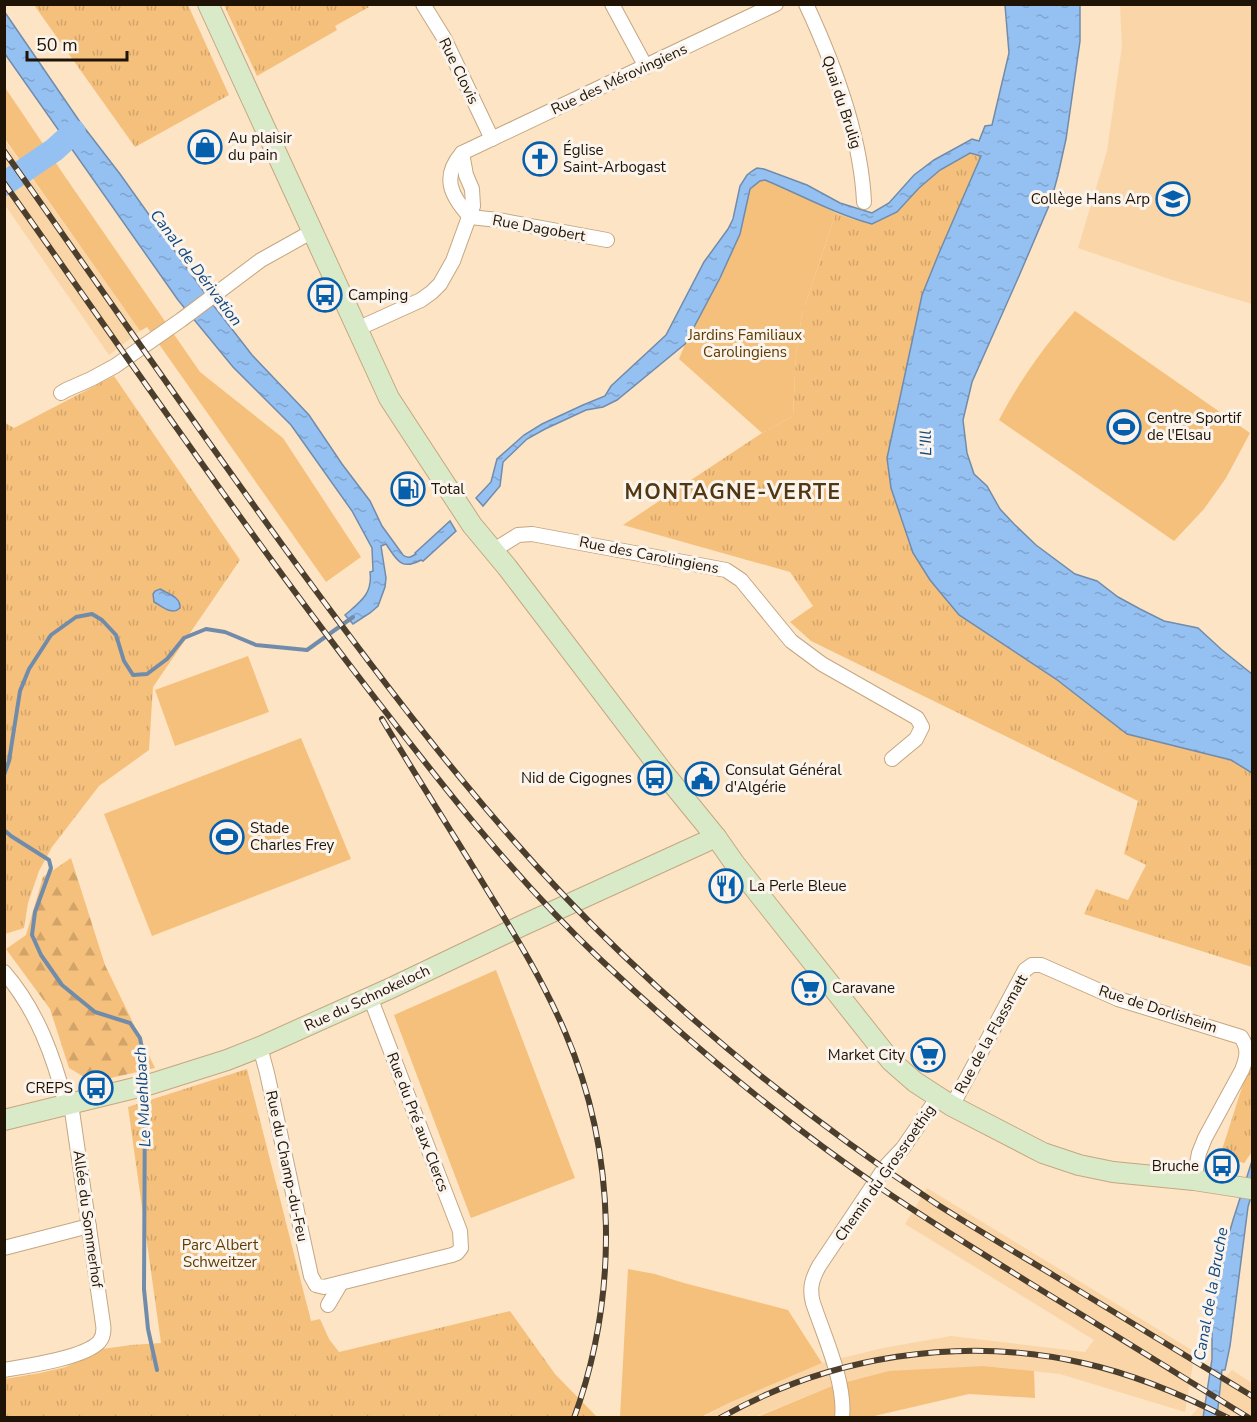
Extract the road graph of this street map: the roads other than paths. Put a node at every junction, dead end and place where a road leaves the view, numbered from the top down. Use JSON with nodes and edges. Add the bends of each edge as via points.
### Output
{"nodes":[{"id":1,"x":208,"y":4,"type":"edge"},
{"id":2,"x":423,"y":4,"type":"edge"},
{"id":3,"x":612,"y":4,"type":"edge"},
{"id":4,"x":776,"y":4,"type":"edge"},
{"id":5,"x":806,"y":4,"type":"edge"},
{"id":6,"x":646,"y":67,"type":"junction"},
{"id":7,"x":492,"y":139,"type":"junction"},
{"id":8,"x":864,"y":202,"type":"dead end"},
{"id":9,"x":470,"y":217,"type":"junction"},
{"id":10,"x":312,"y":231,"type":"junction"},
{"id":11,"x":607,"y":240,"type":"dead end"},
{"id":12,"x":357,"y":329,"type":"junction"},
{"id":13,"x":61,"y":393,"type":"dead end"},
{"id":14,"x":494,"y":550,"type":"junction"},
{"id":15,"x":892,"y":759,"type":"dead end"},
{"id":16,"x":716,"y":837,"type":"junction"},
{"id":17,"x":1032,"y":965,"type":"joint"},
{"id":18,"x":4,"y":972,"type":"edge"},
{"id":19,"x":370,"y":997,"type":"junction"},
{"id":20,"x":260,"y":1047,"type":"junction"},
{"id":21,"x":945,"y":1102,"type":"junction"},
{"id":22,"x":68,"y":1104,"type":"junction"},
{"id":23,"x":4,"y":1120,"type":"edge"},
{"id":24,"x":1194,"y":1180,"type":"junction"},
{"id":25,"x":1252,"y":1189,"type":"edge"},
{"id":26,"x":89,"y":1227,"type":"junction"},
{"id":27,"x":4,"y":1248,"type":"edge"},
{"id":28,"x":341,"y":1283,"type":"junction"},
{"id":29,"x":328,"y":1305,"type":"dead end"},
{"id":30,"x":4,"y":1370,"type":"edge"},
{"id":31,"x":842,"y":1418,"type":"edge"}],
"edges":[{"from":1,"to":10,"type":"main road"},
{"from":2,"to":7,"type":"street","name":"Rue Clovis","via":[[444,38]]},
{"from":3,"to":6,"type":"street"},
{"from":4,"to":6,"type":"street","name":"Rue des Mérovingiens"},
{"from":5,"to":8,"type":"street","name":"Quai du Brulig","via":[[853,131]]},
{"from":6,"to":7,"type":"street","name":"Rue des Mérovingiens"},
{"from":7,"to":9,"type":"street","name":"Rue des Mérovingiens","via":[[462,153],[474,198]]},
{"from":9,"to":11,"type":"street","name":"Rue Dagobert"},
{"from":9,"to":12,"type":"street","name":"Rue des Mérovingiens","via":[[453,261],[432,292]]},
{"from":10,"to":12,"type":"main road"},
{"from":10,"to":13,"type":"street","via":[[261,260],[115,366]]},
{"from":12,"to":14,"type":"main road","via":[[389,398],[472,525]]},
{"from":14,"to":15,"type":"street","name":"Rue des Carolingiens","via":[[518,535],[532,534],[726,570],[741,580],[790,641],[822,664],[917,718],[921,728],[916,739]]},
{"from":14,"to":16,"type":"main road"},
{"from":16,"to":19,"type":"main road","name":"Rue du Schnokeloch"},
{"from":16,"to":21,"type":"main road","via":[[886,1055],[915,1082]]},
{"from":17,"to":21,"type":"street","name":"Rue de la Flassmatt","via":[[1025,970]]},
{"from":17,"to":24,"type":"street","name":"Rue de Dorlisheim","via":[[1041,965],[1118,999],[1241,1037],[1247,1052],[1242,1070],[1205,1138]]},
{"from":18,"to":22,"type":"street","name":"Allée du Sommerhof","via":[[36,1018]]},
{"from":19,"to":20,"type":"main road","name":"Rue du Schnokeloch"},
{"from":19,"to":28,"type":"street","name":"Rue du Pré aux Clercs","via":[[460,1231],[461,1248],[452,1255]]},
{"from":20,"to":22,"type":"main road","name":"Rue du Schnokeloch","via":[[207,1068]]},
{"from":20,"to":28,"type":"street","name":"Rue du Champ-du-Feu","via":[[310,1276],[316,1285],[324,1287]]},
{"from":21,"to":24,"type":"main road","via":[[1043,1153],[1079,1165]]},
{"from":21,"to":31,"type":"street","name":"Chemin du Grossroethig","via":[[886,1166],[811,1282],[813,1303],[841,1389]]},
{"from":22,"to":23,"type":"main road","name":"Rue du Schnokeloch"},
{"from":22,"to":26,"type":"street","name":"Allée du Sommerhof"},
{"from":24,"to":25,"type":"main road"},
{"from":26,"to":27,"type":"street"},
{"from":26,"to":30,"type":"street","name":"Allée du Sommerhof","via":[[104,1335],[88,1349],[67,1357]]},
{"from":28,"to":29,"type":"street"}]}
